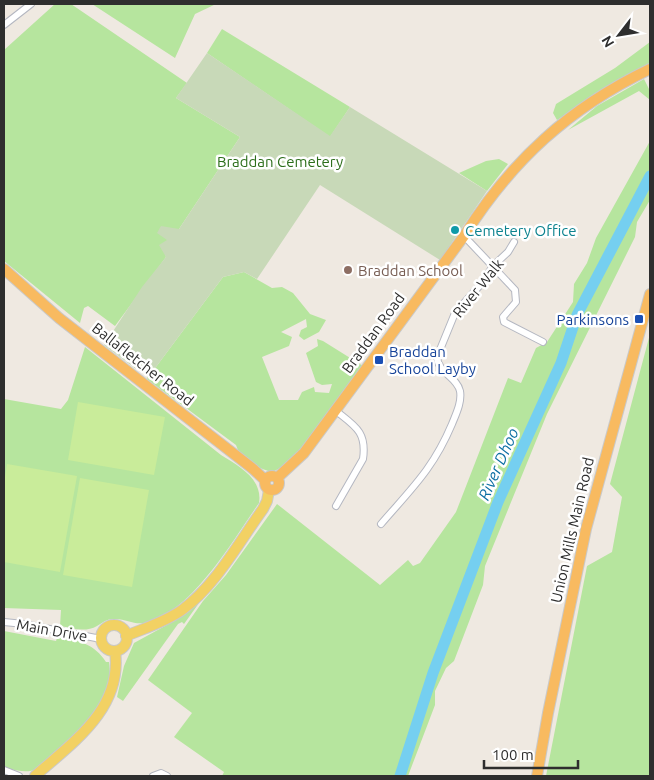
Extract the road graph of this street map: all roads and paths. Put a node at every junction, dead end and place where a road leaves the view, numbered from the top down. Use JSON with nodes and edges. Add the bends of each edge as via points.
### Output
{"nodes":[{"id":1,"x":31,"y":4,"type":"edge"},
{"id":2,"x":4,"y":25,"type":"edge"},
{"id":3,"x":650,"y":69,"type":"edge"},
{"id":4,"x":464,"y":236,"type":"junction"},
{"id":5,"x":514,"y":242,"type":"dead end"},
{"id":6,"x":493,"y":266,"type":"junction"},
{"id":7,"x":4,"y":270,"type":"edge"},
{"id":8,"x":650,"y":294,"type":"edge"},
{"id":9,"x":543,"y":342,"type":"dead end"},
{"id":10,"x":336,"y":411,"type":"junction"},
{"id":11,"x":267,"y":485,"type":"junction"},
{"id":12,"x":336,"y":506,"type":"dead end"},
{"id":13,"x":381,"y":524,"type":"dead end"},
{"id":14,"x":4,"y":622,"type":"edge"},
{"id":15,"x":126,"y":636,"type":"junction"},
{"id":16,"x":101,"y":640,"type":"junction"},
{"id":17,"x":115,"y":651,"type":"junction"},
{"id":18,"x":4,"y":770,"type":"edge"},
{"id":19,"x":18,"y":776,"type":"edge"},
{"id":20,"x":34,"y":776,"type":"edge"},
{"id":21,"x":153,"y":776,"type":"edge"},
{"id":22,"x":168,"y":776,"type":"edge"},
{"id":23,"x":537,"y":776,"type":"edge"}],
"edges":[{"from":1,"to":2,"type":"street"},
{"from":3,"to":4,"type":"highway","name":"Braddan Road","via":[[576,112],[541,140],[488,198]]},
{"from":4,"to":6,"type":"street"},
{"from":4,"to":10,"type":"highway","name":"Braddan Road"},
{"from":5,"to":6,"type":"street","name":"River Walk"},
{"from":6,"to":9,"type":"street","via":[[516,293],[516,302],[503,317],[504,322]]},
{"from":6,"to":13,"type":"street","name":"River Walk","via":[[455,313],[437,357],[441,368],[460,386],[461,398],[441,450],[417,485]]},
{"from":7,"to":11,"type":"highway","name":"Ballafletcher Road","via":[[59,318],[252,468]]},
{"from":8,"to":23,"type":"highway","name":"Union Mills Main Road","via":[[586,529]]},
{"from":10,"to":11,"type":"highway","name":"Braddan Road","via":[[304,453],[277,478],[270,476]]},
{"from":10,"to":12,"type":"street","via":[[360,431],[364,439],[363,458]]},
{"from":11,"to":15,"type":"main road","via":[[267,501],[263,509],[199,595],[162,622]]},
{"from":14,"to":16,"type":"street","name":"Main Drive"},
{"from":15,"to":16,"type":"main road","via":[[122,628],[110,626],[103,631]]},
{"from":15,"to":17,"type":"main road","via":[[125,644]]},
{"from":16,"to":17,"type":"main road","via":[[107,649]]},
{"from":17,"to":20,"type":"main road","via":[[115,674],[104,707],[87,729]]},
{"from":18,"to":19,"type":"street"},
{"from":21,"to":22,"type":"street","via":[[161,773]]}]}
